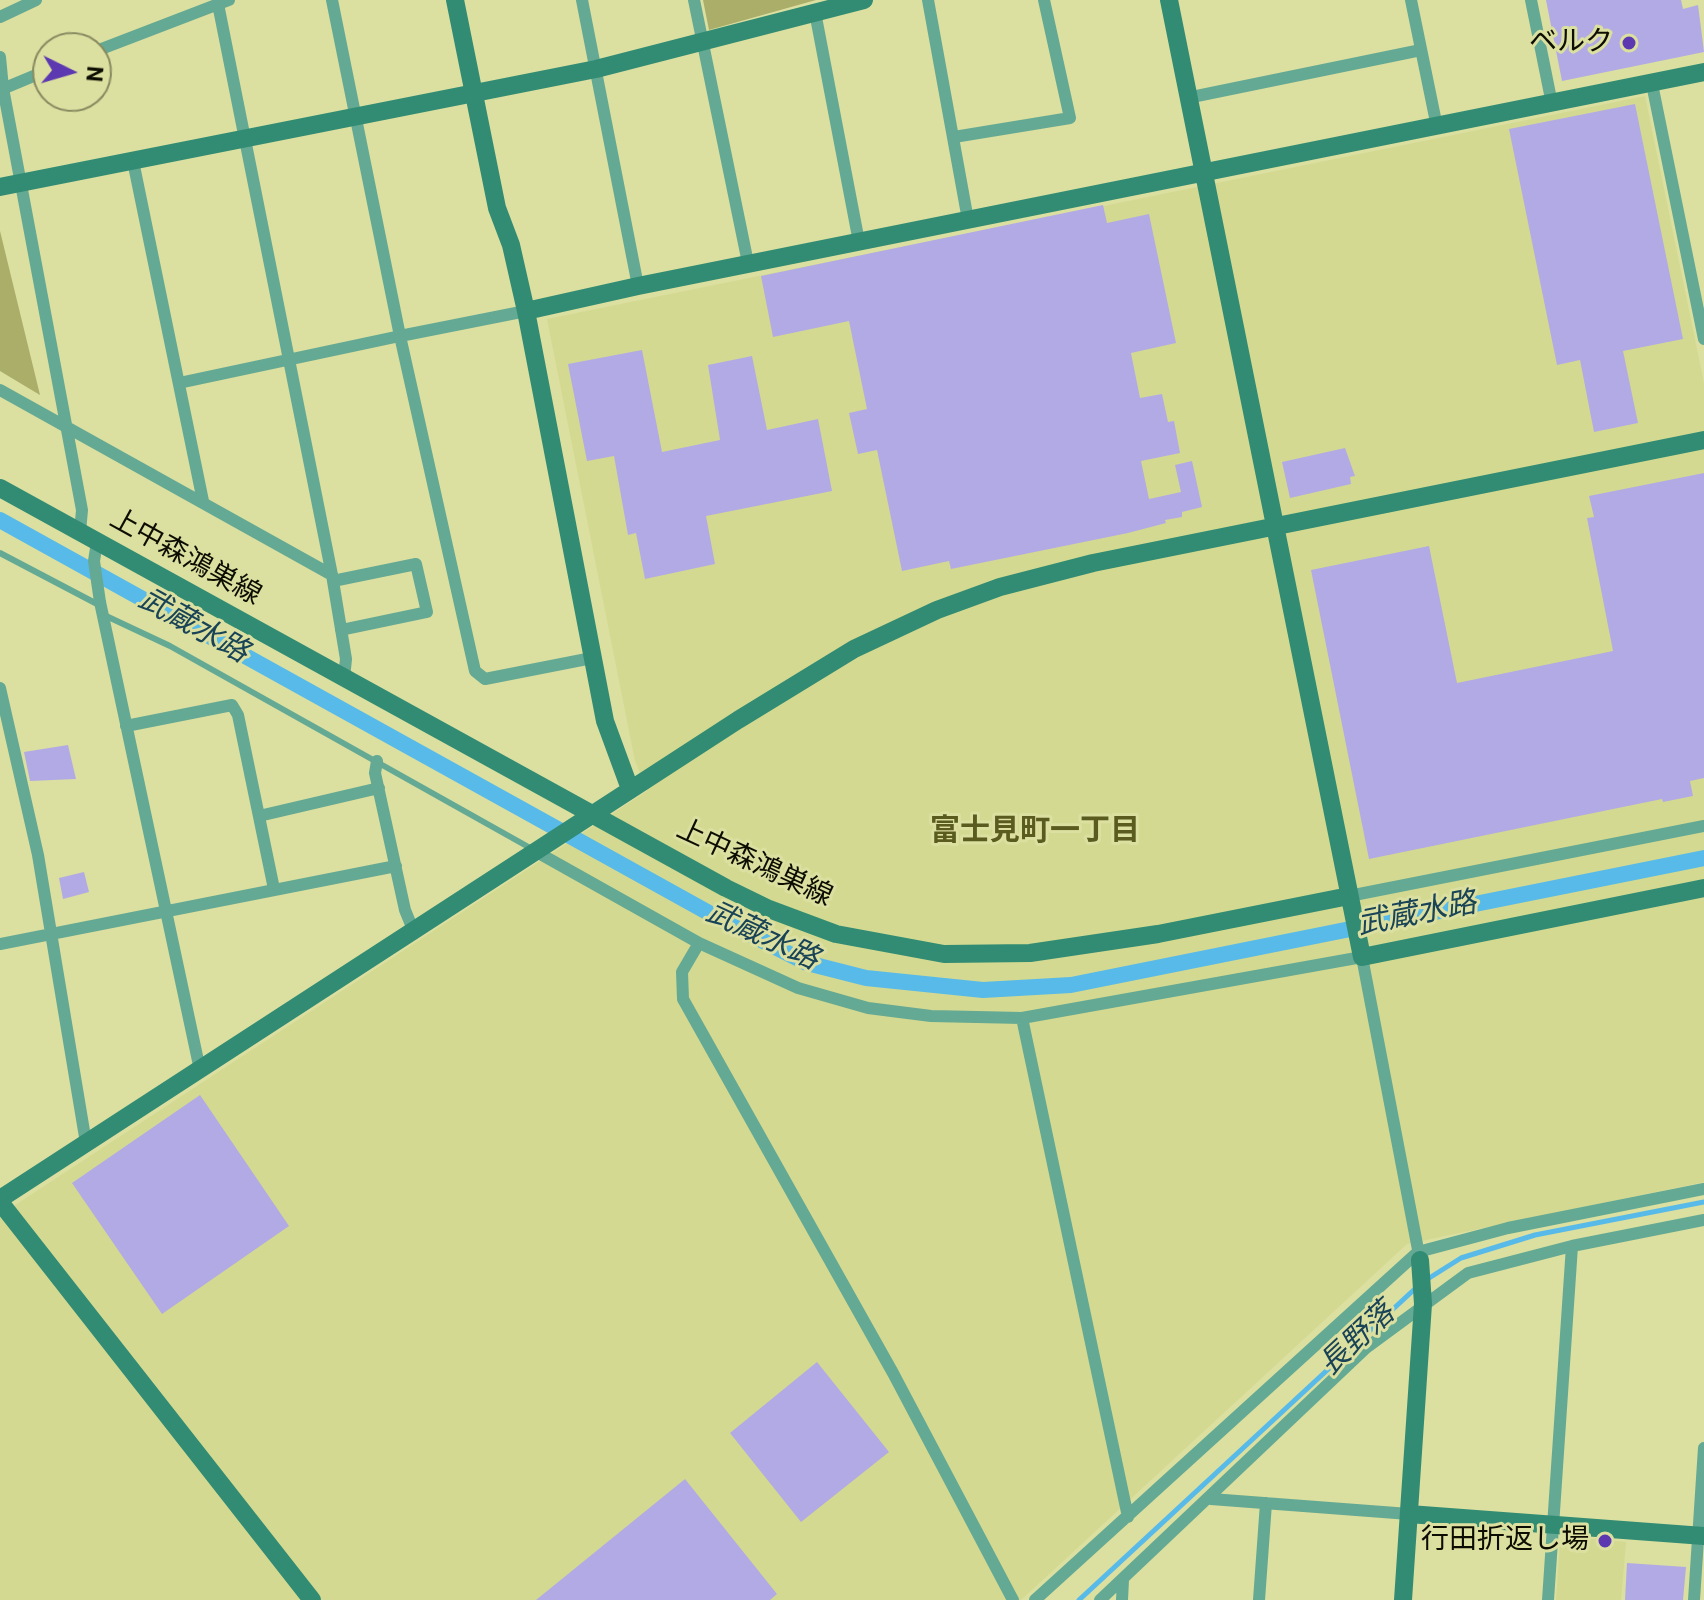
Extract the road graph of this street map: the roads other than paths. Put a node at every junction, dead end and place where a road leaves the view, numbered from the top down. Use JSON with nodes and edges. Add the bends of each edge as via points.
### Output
{"nodes":[{"id":1,"x":36,"y":0,"type":"edge"},
{"id":2,"x":332,"y":0,"type":"edge"},
{"id":3,"x":455,"y":0,"type":"edge"},
{"id":4,"x":582,"y":0,"type":"edge"},
{"id":5,"x":694,"y":0,"type":"edge"},
{"id":6,"x":864,"y":0,"type":"edge"},
{"id":7,"x":928,"y":0,"type":"edge"},
{"id":8,"x":1044,"y":0,"type":"edge"},
{"id":9,"x":1169,"y":0,"type":"edge"},
{"id":10,"x":1411,"y":0,"type":"edge"},
{"id":11,"x":1531,"y":0,"type":"edge"},
{"id":12,"x":224,"y":2,"type":"edge"},
{"id":13,"x":815,"y":12,"type":"junction"},
{"id":14,"x":0,"y":17,"type":"edge"},
{"id":15,"x":703,"y":42,"type":"junction"},
{"id":16,"x":112,"y":45,"type":"edge"},
{"id":17,"x":1421,"y":50,"type":"junction"},
{"id":18,"x":0,"y":57,"type":"edge"},
{"id":19,"x":596,"y":69,"type":"junction"},
{"id":20,"x":1704,"y":72,"type":"edge"},
{"id":21,"x":32,"y":76,"type":"edge"},
{"id":22,"x":1652,"y":84,"type":"junction"},
{"id":23,"x":1,"y":89,"type":"edge"},
{"id":24,"x":474,"y":93,"type":"junction"},
{"id":25,"x":1187,"y":98,"type":"junction"},
{"id":26,"x":1552,"y":104,"type":"junction"},
{"id":27,"x":356,"y":116,"type":"junction"},
{"id":28,"x":1437,"y":127,"type":"junction"},
{"id":29,"x":954,"y":137,"type":"junction"},
{"id":30,"x":245,"y":138,"type":"junction"},
{"id":31,"x":133,"y":161,"type":"junction"},
{"id":32,"x":1201,"y":172,"type":"junction"},
{"id":33,"x":20,"y":183,"type":"junction"},
{"id":34,"x":0,"y":187,"type":"edge"},
{"id":35,"x":968,"y":220,"type":"junction"},
{"id":36,"x":859,"y":242,"type":"junction"},
{"id":37,"x":748,"y":263,"type":"junction"},
{"id":38,"x":638,"y":286,"type":"junction"},
{"id":39,"x":526,"y":311,"type":"junction"},
{"id":40,"x":400,"y":336,"type":"junction"},
{"id":41,"x":1704,"y":339,"type":"edge"},
{"id":42,"x":287,"y":360,"type":"junction"},
{"id":43,"x":179,"y":383,"type":"junction"},
{"id":44,"x":0,"y":390,"type":"edge"},
{"id":45,"x":65,"y":428,"type":"junction"},
{"id":46,"x":1704,"y":440,"type":"edge"},
{"id":47,"x":0,"y":488,"type":"edge"},
{"id":48,"x":203,"y":501,"type":"junction"},
{"id":49,"x":1276,"y":527,"type":"junction"},
{"id":50,"x":80,"y":532,"type":"junction"},
{"id":51,"x":96,"y":548,"type":"junction"},
{"id":52,"x":0,"y":553,"type":"edge"},
{"id":53,"x":333,"y":578,"type":"junction"},
{"id":54,"x":102,"y":608,"type":"junction"},
{"id":55,"x":341,"y":630,"type":"junction"},
{"id":56,"x":592,"y":658,"type":"junction"},
{"id":57,"x":344,"y":678,"type":"junction"},
{"id":58,"x":0,"y":688,"type":"edge"},
{"id":59,"x":126,"y":726,"type":"junction"},
{"id":60,"x":377,"y":761,"type":"junction"},
{"id":61,"x":379,"y":788,"type":"junction"},
{"id":62,"x":630,"y":789,"type":"junction"},
{"id":63,"x":259,"y":816,"type":"junction"},
{"id":64,"x":585,"y":820,"type":"junction"},
{"id":65,"x":1704,"y":826,"type":"edge"},
{"id":66,"x":542,"y":847,"type":"junction"},
{"id":67,"x":396,"y":866,"type":"junction"},
{"id":68,"x":1704,"y":888,"type":"edge"},
{"id":69,"x":274,"y":889,"type":"junction"},
{"id":70,"x":1350,"y":903,"type":"junction"},
{"id":71,"x":166,"y":911,"type":"junction"},
{"id":72,"x":414,"y":932,"type":"junction"},
{"id":73,"x":50,"y":935,"type":"junction"},
{"id":74,"x":699,"y":943,"type":"junction"},
{"id":75,"x":0,"y":944,"type":"edge"},
{"id":76,"x":1360,"y":950,"type":"junction"},
{"id":77,"x":1022,"y":1018,"type":"junction"},
{"id":78,"x":200,"y":1070,"type":"junction"},
{"id":79,"x":86,"y":1143,"type":"junction"},
{"id":80,"x":1704,"y":1189,"type":"edge"},
{"id":81,"x":0,"y":1201,"type":"edge"},
{"id":82,"x":1704,"y":1220,"type":"edge"},
{"id":83,"x":1572,"y":1246,"type":"junction"},
{"id":84,"x":1419,"y":1256,"type":"junction"},
{"id":85,"x":1423,"y":1299,"type":"junction"},
{"id":86,"x":1704,"y":1448,"type":"edge"},
{"id":87,"x":1211,"y":1499,"type":"junction"},
{"id":88,"x":1266,"y":1503,"type":"junction"},
{"id":89,"x":1409,"y":1514,"type":"junction"},
{"id":90,"x":1128,"y":1517,"type":"junction"},
{"id":91,"x":1554,"y":1525,"type":"junction"},
{"id":92,"x":1701,"y":1536,"type":"edge"},
{"id":93,"x":1123,"y":1580,"type":"junction"},
{"id":94,"x":312,"y":1600,"type":"edge"},
{"id":95,"x":1013,"y":1600,"type":"edge"},
{"id":96,"x":1035,"y":1600,"type":"edge"},
{"id":97,"x":1100,"y":1600,"type":"edge"},
{"id":98,"x":1122,"y":1600,"type":"edge"},
{"id":99,"x":1259,"y":1600,"type":"edge"},
{"id":100,"x":1403,"y":1600,"type":"edge"},
{"id":101,"x":1548,"y":1600,"type":"edge"},
{"id":102,"x":1694,"y":1600,"type":"edge"}],
"edges":[{"from":1,"to":14,"type":"street"},
{"from":2,"to":27,"type":"street"},
{"from":3,"to":24,"type":"street"},
{"from":4,"to":19,"type":"street"},
{"from":5,"to":15,"type":"street"},
{"from":6,"to":13,"type":"street"},
{"from":7,"to":29,"type":"street"},
{"from":8,"to":29,"type":"street","via":[[1070,118]]},
{"from":9,"to":25,"type":"street"},
{"from":10,"to":17,"type":"street"},
{"from":11,"to":26,"type":"street"},
{"from":12,"to":16,"type":"street"},
{"from":12,"to":30,"type":"street"},
{"from":13,"to":15,"type":"street"},
{"from":13,"to":36,"type":"street"},
{"from":15,"to":19,"type":"street"},
{"from":15,"to":37,"type":"street"},
{"from":17,"to":25,"type":"street"},
{"from":17,"to":28,"type":"street"},
{"from":18,"to":23,"type":"street"},
{"from":19,"to":24,"type":"street"},
{"from":19,"to":38,"type":"street"},
{"from":20,"to":22,"type":"street"},
{"from":21,"to":23,"type":"street"},
{"from":22,"to":26,"type":"street"},
{"from":22,"to":41,"type":"street"},
{"from":23,"to":33,"type":"street"},
{"from":24,"to":27,"type":"street"},
{"from":24,"to":39,"type":"street","via":[[497,208]]},
{"from":25,"to":32,"type":"street"},
{"from":26,"to":28,"type":"street"},
{"from":27,"to":30,"type":"street"},
{"from":27,"to":40,"type":"street"},
{"from":28,"to":32,"type":"street"},
{"from":29,"to":35,"type":"street"},
{"from":30,"to":31,"type":"street"},
{"from":30,"to":42,"type":"street"},
{"from":31,"to":33,"type":"street"},
{"from":31,"to":43,"type":"street"},
{"from":32,"to":35,"type":"street"},
{"from":32,"to":49,"type":"street"},
{"from":33,"to":34,"type":"street"},
{"from":33,"to":45,"type":"street"},
{"from":35,"to":36,"type":"street"},
{"from":36,"to":37,"type":"street"},
{"from":37,"to":38,"type":"street"},
{"from":38,"to":39,"type":"street"},
{"from":39,"to":40,"type":"street"},
{"from":39,"to":56,"type":"street"},
{"from":40,"to":42,"type":"street"},
{"from":40,"to":56,"type":"street","via":[[475,671],[485,679]]},
{"from":42,"to":43,"type":"street"},
{"from":42,"to":53,"type":"street"},
{"from":43,"to":48,"type":"street"},
{"from":44,"to":45,"type":"street"},
{"from":45,"to":48,"type":"street"},
{"from":45,"to":50,"type":"street","via":[[82,510]]},
{"from":46,"to":49,"type":"street"},
{"from":47,"to":50,"type":"street","name":"上中森鴻巣線"},
{"from":48,"to":53,"type":"street"},
{"from":49,"to":62,"type":"street","via":[[1093,563],[937,610],[821,668]]},
{"from":49,"to":70,"type":"street"},
{"from":50,"to":51,"type":"street","name":"上中森鴻巣線"},
{"from":51,"to":54,"type":"street"},
{"from":51,"to":57,"type":"street","name":"上中森鴻巣線"},
{"from":52,"to":54,"type":"lane"},
{"from":53,"to":55,"type":"street"},
{"from":53,"to":55,"type":"street","via":[[416,564],[427,612]]},
{"from":54,"to":59,"type":"street"},
{"from":54,"to":60,"type":"lane"},
{"from":55,"to":57,"type":"street"},
{"from":56,"to":62,"type":"street","via":[[610,741]]},
{"from":57,"to":64,"type":"street","name":"上中森鴻巣線"},
{"from":58,"to":73,"type":"street","via":[[38,855]]},
{"from":59,"to":63,"type":"street","via":[[232,705]]},
{"from":59,"to":71,"type":"street"},
{"from":60,"to":61,"type":"street"},
{"from":60,"to":66,"type":"lane"},
{"from":61,"to":63,"type":"street"},
{"from":61,"to":67,"type":"street"},
{"from":62,"to":64,"type":"street"},
{"from":63,"to":69,"type":"street"},
{"from":64,"to":66,"type":"street"},
{"from":64,"to":70,"type":"street","name":"上中森鴻巣線","via":[[777,912],[854,939],[944,954],[1006,955],[1085,946]]},
{"from":65,"to":70,"type":"street"},
{"from":66,"to":72,"type":"street"},
{"from":66,"to":74,"type":"street"},
{"from":67,"to":69,"type":"street"},
{"from":67,"to":72,"type":"street"},
{"from":68,"to":76,"type":"street"},
{"from":69,"to":71,"type":"street"},
{"from":70,"to":76,"type":"street"},
{"from":71,"to":73,"type":"street"},
{"from":71,"to":78,"type":"street"},
{"from":72,"to":78,"type":"street"},
{"from":73,"to":75,"type":"street"},
{"from":73,"to":79,"type":"street"},
{"from":74,"to":77,"type":"street","via":[[798,988],[868,1008]]},
{"from":74,"to":95,"type":"street","via":[[682,972],[683,999],[893,1373]]},
{"from":76,"to":77,"type":"street"},
{"from":76,"to":84,"type":"street"},
{"from":77,"to":90,"type":"street"},
{"from":78,"to":79,"type":"street"},
{"from":79,"to":81,"type":"street"},
{"from":80,"to":84,"type":"street","via":[[1508,1228]]},
{"from":81,"to":94,"type":"street"},
{"from":82,"to":83,"type":"street"},
{"from":83,"to":85,"type":"street","via":[[1468,1273]]},
{"from":83,"to":91,"type":"street"},
{"from":84,"to":85,"type":"street"},
{"from":84,"to":90,"type":"street"},
{"from":85,"to":87,"type":"street"},
{"from":85,"to":89,"type":"street"},
{"from":86,"to":92,"type":"street"},
{"from":87,"to":88,"type":"street"},
{"from":87,"to":93,"type":"street"},
{"from":88,"to":89,"type":"street"},
{"from":88,"to":99,"type":"street"},
{"from":89,"to":91,"type":"street"},
{"from":89,"to":100,"type":"street"},
{"from":90,"to":96,"type":"street"},
{"from":91,"to":92,"type":"street"},
{"from":91,"to":101,"type":"street"},
{"from":92,"to":102,"type":"street"},
{"from":93,"to":97,"type":"street"},
{"from":93,"to":98,"type":"street"}]}
